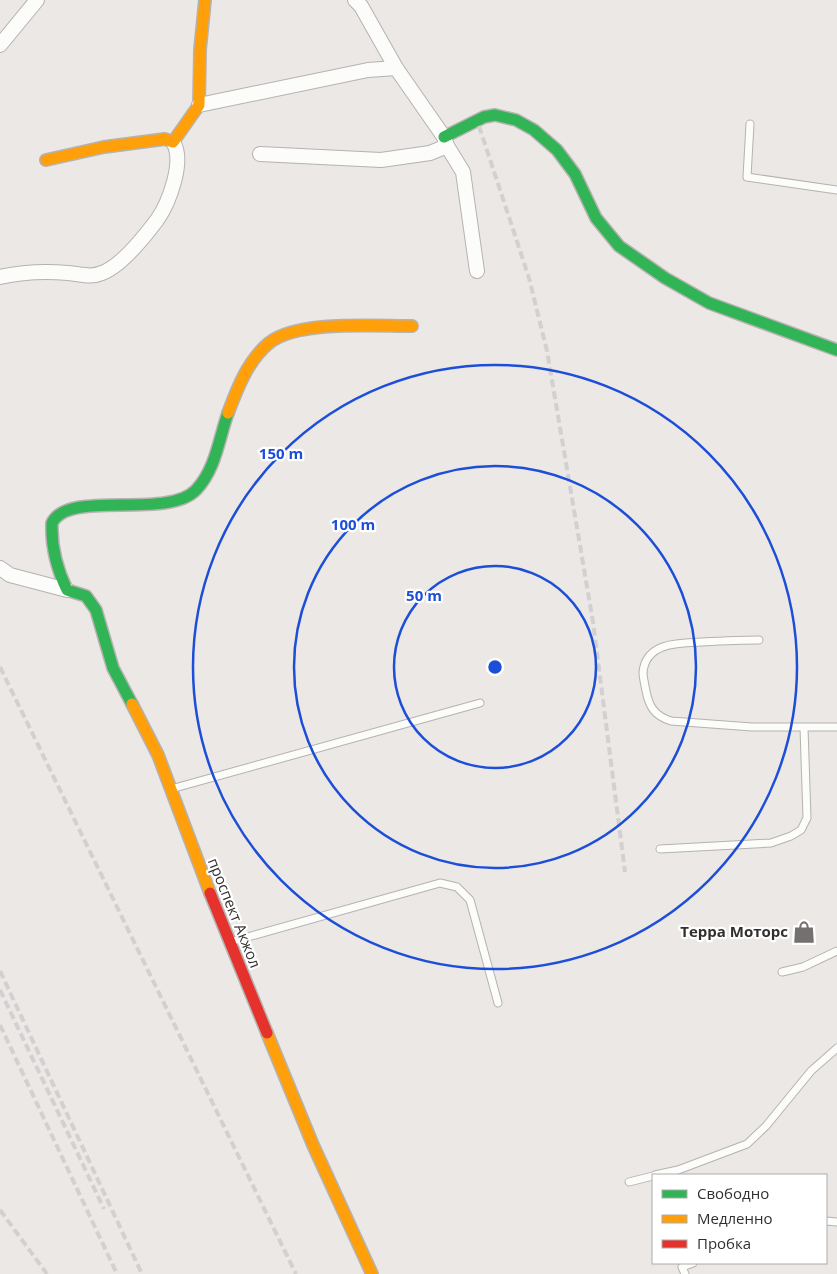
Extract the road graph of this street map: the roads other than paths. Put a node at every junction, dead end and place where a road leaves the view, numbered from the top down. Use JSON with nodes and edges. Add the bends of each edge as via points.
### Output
{"nodes":[{"id":1,"x":37,"y":0,"type":"edge"},
{"id":2,"x":205,"y":0,"type":"edge"},
{"id":3,"x":355,"y":0,"type":"edge"},
{"id":4,"x":0,"y":45,"type":"edge"},
{"id":5,"x":396,"y":68,"type":"junction"},
{"id":6,"x":199,"y":105,"type":"junction"},
{"id":7,"x":750,"y":124,"type":"dead end"},
{"id":8,"x":173,"y":142,"type":"junction"},
{"id":9,"x":445,"y":142,"type":"junction"},
{"id":10,"x":260,"y":154,"type":"dead end"},
{"id":11,"x":46,"y":160,"type":"dead end"},
{"id":12,"x":837,"y":190,"type":"edge"},
{"id":13,"x":476,"y":271,"type":"dead end"},
{"id":14,"x":0,"y":277,"type":"edge"},
{"id":15,"x":412,"y":326,"type":"dead end"},
{"id":16,"x":837,"y":350,"type":"edge"},
{"id":17,"x":0,"y":568,"type":"edge"},
{"id":18,"x":67,"y":590,"type":"junction"},
{"id":19,"x":759,"y":640,"type":"dead end"},
{"id":20,"x":480,"y":703,"type":"dead end"},
{"id":21,"x":837,"y":727,"type":"edge"},
{"id":22,"x":804,"y":728,"type":"junction"},
{"id":23,"x":171,"y":789,"type":"junction"},
{"id":24,"x":660,"y":849,"type":"dead end"},
{"id":25,"x":230,"y":942,"type":"junction"},
{"id":26,"x":837,"y":951,"type":"edge"},
{"id":27,"x":782,"y":972,"type":"dead end"},
{"id":28,"x":498,"y":1003,"type":"dead end"},
{"id":29,"x":837,"y":1048,"type":"edge"},
{"id":30,"x":659,"y":1174,"type":"edge"},
{"id":31,"x":652,"y":1176,"type":"edge"},
{"id":32,"x":629,"y":1182,"type":"dead end"},
{"id":33,"x":690,"y":1264,"type":"edge"},
{"id":34,"x":372,"y":1274,"type":"edge"},
{"id":35,"x":685,"y":1274,"type":"edge"}],
"edges":[{"from":1,"to":4,"type":"street"},
{"from":2,"to":6,"type":"street"},
{"from":3,"to":5,"type":"street"},
{"from":5,"to":6,"type":"street","via":[[368,70]]},
{"from":5,"to":9,"type":"street"},
{"from":6,"to":8,"type":"street"},
{"from":7,"to":12,"type":"lane","via":[[747,177]]},
{"from":8,"to":11,"type":"street","via":[[166,139],[104,147]]},
{"from":8,"to":14,"type":"street","via":[[178,153],[171,191],[158,219],[117,264],[103,273],[88,276],[36,273]]},
{"from":9,"to":10,"type":"street","via":[[430,153],[381,160]]},
{"from":9,"to":13,"type":"street","via":[[462,172]]},
{"from":9,"to":16,"type":"street","via":[[484,117],[495,115],[516,120],[534,130],[557,150],[575,174],[596,218],[619,246],[709,302]]},
{"from":15,"to":18,"type":"street","via":[[332,326],[284,333],[269,342],[242,381],[208,473],[189,497],[159,504],[100,505],[58,514],[52,522],[53,551]]},
{"from":17,"to":18,"type":"street","via":[[10,575]]},
{"from":18,"to":23,"type":"street","name":"проспект Акжол","via":[[86,596],[96,610],[113,668],[158,755]]},
{"from":19,"to":22,"type":"lane","via":[[670,643],[655,650],[643,673],[653,711],[671,721]]},
{"from":20,"to":23,"type":"lane"},
{"from":21,"to":22,"type":"lane"},
{"from":22,"to":24,"type":"lane","via":[[807,818],[801,830],[771,843]]},
{"from":23,"to":25,"type":"street","name":"проспект Акжол"},
{"from":25,"to":28,"type":"lane","via":[[440,883],[457,887],[470,900]]},
{"from":25,"to":34,"type":"street","name":"проспект Акжол","via":[[313,1145]]},
{"from":26,"to":27,"type":"lane"},
{"from":29,"to":30,"type":"lane","via":[[810,1071],[766,1126],[747,1144]]},
{"from":31,"to":32,"type":"lane"},
{"from":33,"to":35,"type":"lane","via":[[682,1267]]}]}
